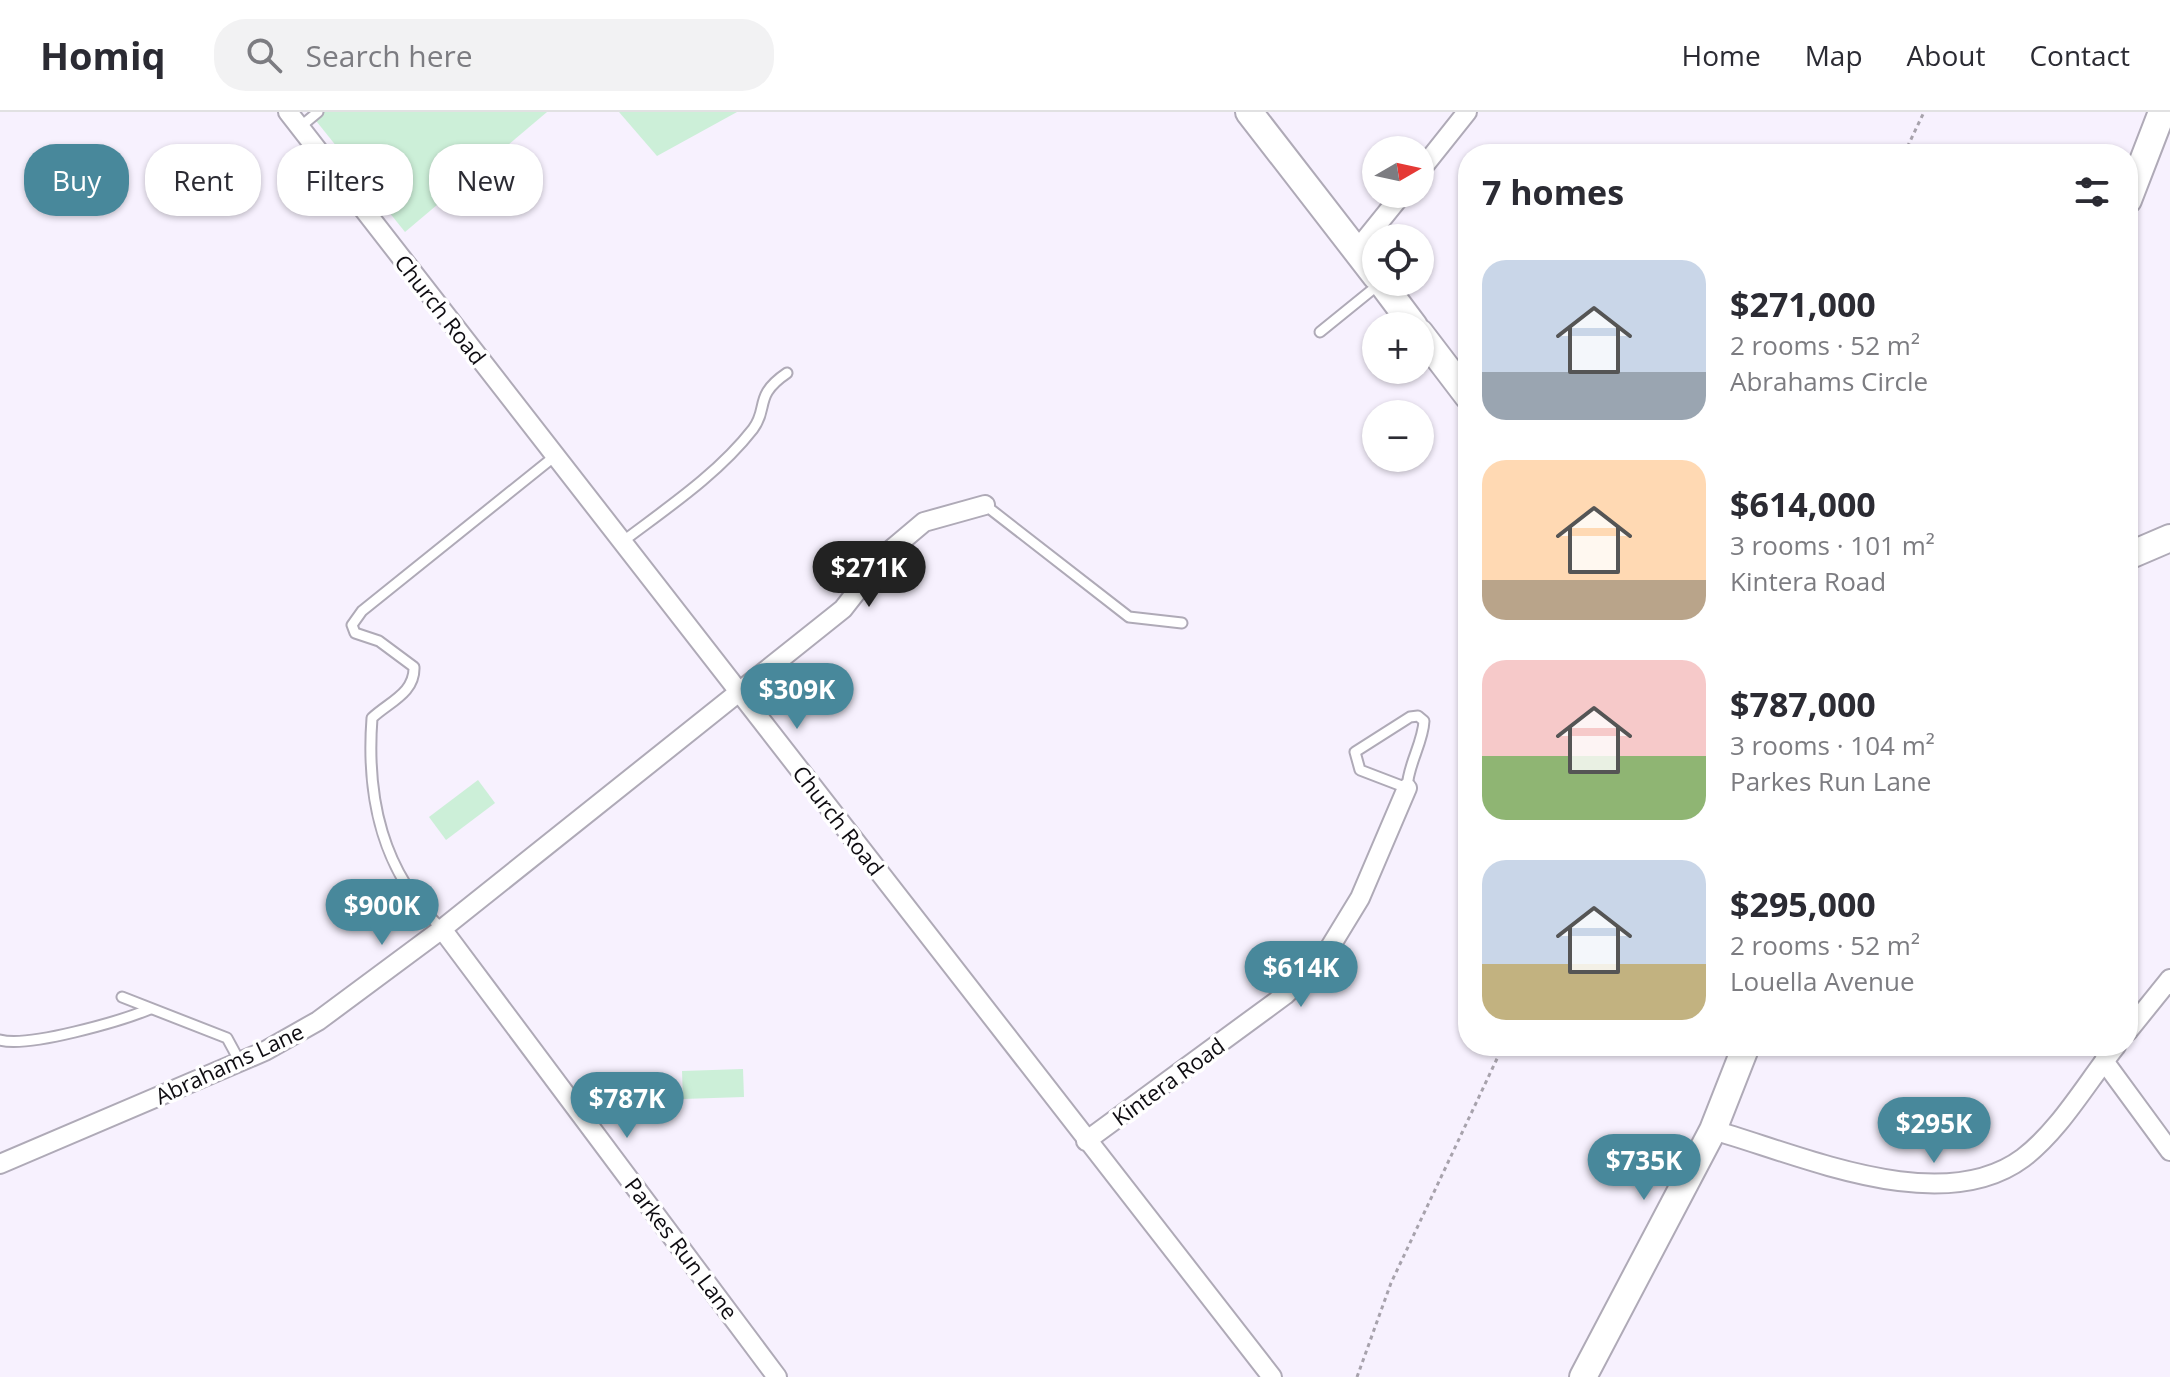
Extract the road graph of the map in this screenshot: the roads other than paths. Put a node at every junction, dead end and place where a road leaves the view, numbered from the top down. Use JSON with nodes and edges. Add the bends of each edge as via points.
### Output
{"nodes":[{"id":1,"x":318,"y":112,"type":"edge"},
{"id":2,"x":1249,"y":112,"type":"edge"},
{"id":3,"x":1467,"y":112,"type":"edge"},
{"id":4,"x":2162,"y":112,"type":"edge"},
{"id":5,"x":294,"y":120,"type":"edge"},
{"id":6,"x":1434,"y":153,"type":"edge"},
{"id":7,"x":2138,"y":174,"type":"edge"},
{"id":8,"x":1391,"y":208,"type":"edge"},
{"id":9,"x":1356,"y":251,"type":"junction"},
{"id":10,"x":1362,"y":258,"type":"edge"},
{"id":11,"x":1364,"y":296,"type":"edge"},
{"id":12,"x":1320,"y":332,"type":"dead end"},
{"id":13,"x":1434,"y":351,"type":"edge"},
{"id":14,"x":787,"y":373,"type":"dead end"},
{"id":15,"x":1458,"y":383,"type":"edge"},
{"id":16,"x":555,"y":456,"type":"junction"},
{"id":17,"x":985,"y":505,"type":"joint"},
{"id":18,"x":2170,"y":538,"type":"edge"},
{"id":19,"x":622,"y":542,"type":"junction"},
{"id":20,"x":2138,"y":552,"type":"edge"},
{"id":21,"x":1182,"y":623,"type":"dead end"},
{"id":22,"x":740,"y":692,"type":"junction"},
{"id":23,"x":1407,"y":788,"type":"junction"},
{"id":24,"x":442,"y":929,"type":"junction"},
{"id":25,"x":2170,"y":979,"type":"edge"},
{"id":26,"x":122,"y":997,"type":"dead end"},
{"id":27,"x":150,"y":1009,"type":"junction"},
{"id":28,"x":2138,"y":1019,"type":"edge"},
{"id":29,"x":0,"y":1040,"type":"edge"},
{"id":30,"x":1742,"y":1056,"type":"edge"},
{"id":31,"x":2108,"y":1056,"type":"edge"},
{"id":32,"x":2112,"y":1056,"type":"edge"},
{"id":33,"x":240,"y":1062,"type":"junction"},
{"id":34,"x":1713,"y":1130,"type":"junction"},
{"id":35,"x":1086,"y":1141,"type":"junction"},
{"id":36,"x":2170,"y":1151,"type":"edge"},
{"id":37,"x":0,"y":1164,"type":"edge"},
{"id":38,"x":777,"y":1377,"type":"edge"},
{"id":39,"x":1272,"y":1377,"type":"edge"},
{"id":40,"x":1583,"y":1377,"type":"edge"}],
"edges":[{"from":1,"to":5,"type":"lane"},
{"from":2,"to":9,"type":"main road"},
{"from":3,"to":6,"type":"street"},
{"from":4,"to":7,"type":"main road"},
{"from":5,"to":16,"type":"street","name":"Church Road"},
{"from":8,"to":9,"type":"street"},
{"from":9,"to":10,"type":"main road"},
{"from":11,"to":12,"type":"lane"},
{"from":13,"to":15,"type":"main road"},
{"from":14,"to":19,"type":"lane","via":[[772,383],[756,426],[698,485]]},
{"from":16,"to":19,"type":"street","name":"Church Road"},
{"from":16,"to":24,"type":"lane","via":[[362,611],[352,625],[355,633],[379,641],[414,667],[407,691],[372,718],[377,815],[392,865],[421,909]]},
{"from":17,"to":21,"type":"lane","via":[[1129,617]]},
{"from":17,"to":22,"type":"street","name":"Abrahams Lane","via":[[924,522],[886,554],[843,609]]},
{"from":18,"to":20,"type":"main road"},
{"from":19,"to":22,"type":"street","name":"Church Road"},
{"from":22,"to":24,"type":"street","name":"Abrahams Lane"},
{"from":22,"to":35,"type":"street","name":"Church Road"},
{"from":23,"to":23,"type":"lane","via":[[1360,770],[1355,752],[1418,716],[1424,729],[1411,759]]},
{"from":23,"to":35,"type":"street","name":"Kintera Road","via":[[1360,898],[1324,957],[1285,995]]},
{"from":24,"to":33,"type":"street","name":"Abrahams Lane","via":[[318,1021]]},
{"from":24,"to":38,"type":"street","name":"Parkes Run Lane"},
{"from":25,"to":28,"type":"street"},
{"from":26,"to":27,"type":"lane"},
{"from":27,"to":29,"type":"lane","via":[[38,1041]]},
{"from":27,"to":33,"type":"lane","via":[[227,1038]]},
{"from":30,"to":34,"type":"main road"},
{"from":31,"to":34,"type":"street","via":[[2045,1138],[2022,1158],[2001,1171],[1957,1184],[1921,1185],[1850,1170]]},
{"from":32,"to":36,"type":"street"},
{"from":33,"to":37,"type":"street","name":"Abrahams Lane"},
{"from":34,"to":40,"type":"main road"},
{"from":35,"to":39,"type":"street","name":"Church Road"}]}
